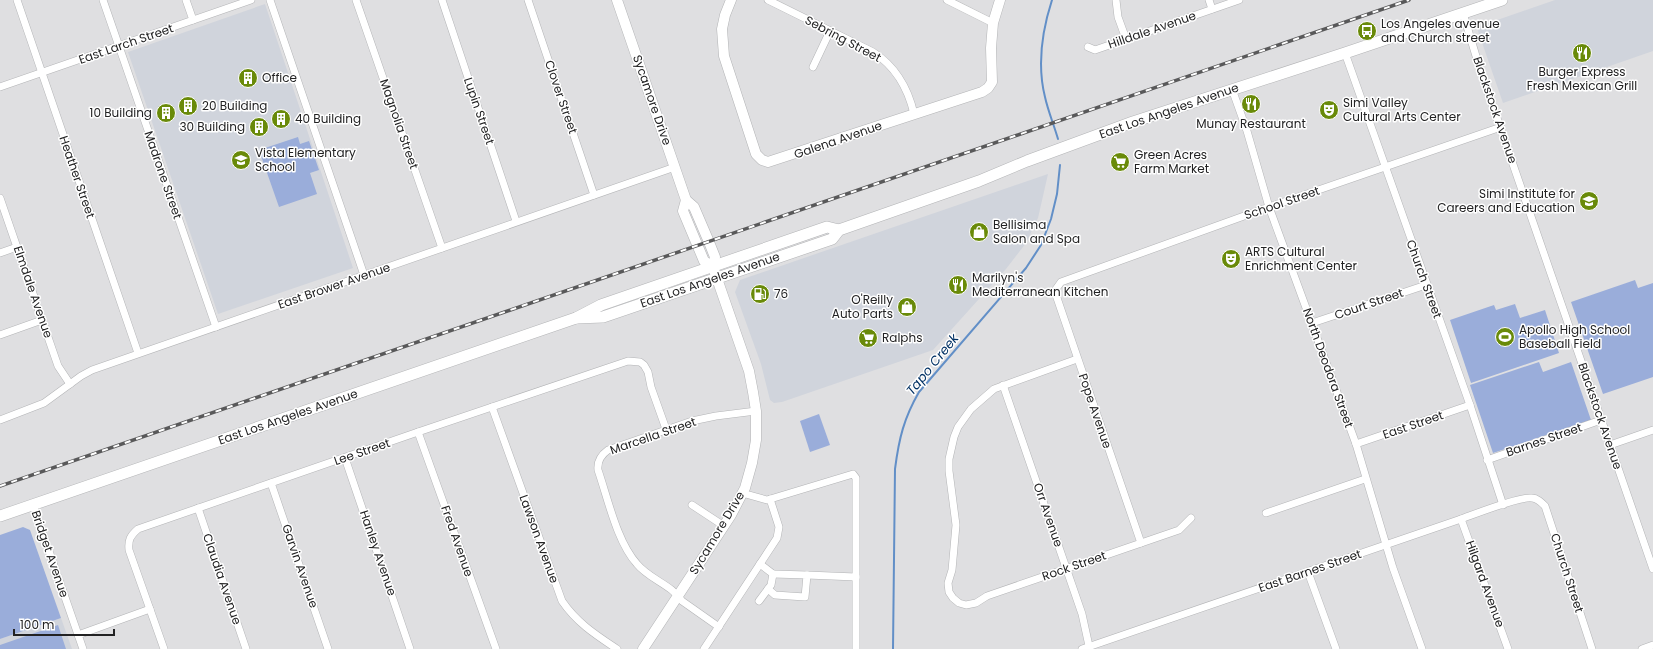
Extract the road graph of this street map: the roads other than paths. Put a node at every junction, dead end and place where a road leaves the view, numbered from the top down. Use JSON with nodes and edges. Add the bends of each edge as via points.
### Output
{"nodes":[{"id":1,"x":17,"y":0,"type":"edge"},
{"id":2,"x":103,"y":0,"type":"edge"},
{"id":3,"x":186,"y":0,"type":"edge"},
{"id":4,"x":252,"y":0,"type":"edge"},
{"id":5,"x":270,"y":0,"type":"edge"},
{"id":6,"x":356,"y":0,"type":"edge"},
{"id":7,"x":442,"y":0,"type":"edge"},
{"id":8,"x":528,"y":0,"type":"edge"},
{"id":9,"x":617,"y":0,"type":"edge"},
{"id":10,"x":731,"y":0,"type":"edge"},
{"id":11,"x":768,"y":0,"type":"edge"},
{"id":12,"x":947,"y":0,"type":"edge"},
{"id":13,"x":1000,"y":0,"type":"edge"},
{"id":14,"x":1116,"y":0,"type":"edge"},
{"id":15,"x":1209,"y":0,"type":"edge"},
{"id":16,"x":1239,"y":0,"type":"edge"},
{"id":17,"x":1502,"y":0,"type":"edge"},
{"id":18,"x":1212,"y":9,"type":"junction"},
{"id":19,"x":1463,"y":13,"type":"junction"},
{"id":20,"x":193,"y":20,"type":"junction"},
{"id":21,"x":993,"y":23,"type":"junction"},
{"id":22,"x":830,"y":31,"type":"junction"},
{"id":23,"x":1126,"y":39,"type":"junction"},
{"id":24,"x":119,"y":46,"type":"junction"},
{"id":25,"x":1088,"y":48,"type":"dead end"},
{"id":26,"x":1345,"y":53,"type":"junction"},
{"id":27,"x":813,"y":67,"type":"dead end"},
{"id":28,"x":42,"y":73,"type":"junction"},
{"id":29,"x":0,"y":87,"type":"edge"},
{"id":30,"x":1232,"y":89,"type":"junction"},
{"id":31,"x":914,"y":114,"type":"junction"},
{"id":32,"x":1501,"y":127,"type":"junction"},
{"id":33,"x":675,"y":167,"type":"junction"},
{"id":34,"x":1385,"y":167,"type":"junction"},
{"id":35,"x":594,"y":194,"type":"junction"},
{"id":36,"x":0,"y":198,"type":"edge"},
{"id":37,"x":1269,"y":207,"type":"junction"},
{"id":38,"x":516,"y":221,"type":"junction"},
{"id":39,"x":838,"y":230,"type":"junction"},
{"id":40,"x":17,"y":247,"type":"junction"},
{"id":41,"x":442,"y":248,"type":"junction"},
{"id":42,"x":0,"y":253,"type":"edge"},
{"id":43,"x":713,"y":266,"type":"junction"},
{"id":44,"x":364,"y":275,"type":"junction"},
{"id":45,"x":717,"y":278,"type":"junction"},
{"id":46,"x":1063,"y":280,"type":"joint"},
{"id":47,"x":1426,"y":285,"type":"junction"},
{"id":48,"x":576,"y":318,"type":"junction"},
{"id":49,"x":42,"y":320,"type":"junction"},
{"id":50,"x":1312,"y":323,"type":"junction"},
{"id":51,"x":216,"y":327,"type":"junction"},
{"id":52,"x":0,"y":335,"type":"edge"},
{"id":53,"x":138,"y":353,"type":"junction"},
{"id":54,"x":1077,"y":359,"type":"junction"},
{"id":55,"x":70,"y":384,"type":"junction"},
{"id":56,"x":1003,"y":385,"type":"junction"},
{"id":57,"x":1470,"y":405,"type":"junction"},
{"id":58,"x":492,"y":407,"type":"junction"},
{"id":59,"x":756,"y":411,"type":"junction"},
{"id":60,"x":0,"y":420,"type":"edge"},
{"id":61,"x":1601,"y":420,"type":"junction"},
{"id":62,"x":666,"y":429,"type":"junction"},
{"id":63,"x":1653,"y":430,"type":"edge"},
{"id":64,"x":418,"y":432,"type":"junction"},
{"id":65,"x":1356,"y":444,"type":"junction"},
{"id":66,"x":1610,"y":445,"type":"junction"},
{"id":67,"x":345,"y":458,"type":"junction"},
{"id":68,"x":1487,"y":460,"type":"junction"},
{"id":69,"x":1365,"y":479,"type":"junction"},
{"id":70,"x":271,"y":483,"type":"junction"},
{"id":71,"x":742,"y":493,"type":"junction"},
{"id":72,"x":770,"y":499,"type":"junction"},
{"id":73,"x":1539,"y":500,"type":"joint"},
{"id":74,"x":33,"y":505,"type":"junction"},
{"id":75,"x":692,"y":505,"type":"dead end"},
{"id":76,"x":1502,"y":505,"type":"junction"},
{"id":77,"x":198,"y":508,"type":"junction"},
{"id":78,"x":1266,"y":513,"type":"dead end"},
{"id":79,"x":0,"y":516,"type":"edge"},
{"id":80,"x":1191,"y":518,"type":"dead end"},
{"id":81,"x":1461,"y":519,"type":"junction"},
{"id":82,"x":724,"y":526,"type":"junction"},
{"id":83,"x":1141,"y":543,"type":"junction"},
{"id":84,"x":1387,"y":544,"type":"junction"},
{"id":85,"x":760,"y":564,"type":"junction"},
{"id":86,"x":1066,"y":569,"type":"junction"},
{"id":87,"x":1653,"y":569,"type":"edge"},
{"id":88,"x":1308,"y":572,"type":"junction"},
{"id":89,"x":773,"y":574,"type":"junction"},
{"id":90,"x":807,"y":575,"type":"junction"},
{"id":91,"x":856,"y":577,"type":"junction"},
{"id":92,"x":768,"y":589,"type":"junction"},
{"id":93,"x":678,"y":596,"type":"junction"},
{"id":94,"x":759,"y":601,"type":"dead end"},
{"id":95,"x":150,"y":609,"type":"junction"},
{"id":96,"x":718,"y":627,"type":"junction"},
{"id":97,"x":78,"y":635,"type":"junction"},
{"id":98,"x":1653,"y":645,"type":"edge"},
{"id":99,"x":1086,"y":648,"type":"edge"},
{"id":100,"x":83,"y":649,"type":"edge"},
{"id":101,"x":164,"y":649,"type":"edge"},
{"id":102,"x":246,"y":649,"type":"edge"},
{"id":103,"x":328,"y":649,"type":"edge"},
{"id":104,"x":410,"y":649,"type":"edge"},
{"id":105,"x":496,"y":649,"type":"edge"},
{"id":106,"x":617,"y":649,"type":"edge"},
{"id":107,"x":643,"y":649,"type":"edge"},
{"id":108,"x":704,"y":649,"type":"edge"},
{"id":109,"x":856,"y":649,"type":"edge"},
{"id":110,"x":1336,"y":649,"type":"edge"},
{"id":111,"x":1422,"y":649,"type":"edge"},
{"id":112,"x":1508,"y":649,"type":"edge"},
{"id":113,"x":1592,"y":649,"type":"edge"},
{"id":114,"x":1642,"y":649,"type":"edge"}],
"edges":[{"from":1,"to":28,"type":"street","name":"Heather Street"},
{"from":2,"to":24,"type":"street","name":"Madrone Street"},
{"from":3,"to":20,"type":"street"},
{"from":4,"to":20,"type":"street","name":"East Larch Street"},
{"from":5,"to":44,"type":"street"},
{"from":6,"to":41,"type":"street","name":"Magnolia Street"},
{"from":7,"to":38,"type":"street","name":"Lupin Street"},
{"from":8,"to":35,"type":"street","name":"Clover Street"},
{"from":9,"to":33,"type":"main road","name":"Sycamore Drive"},
{"from":10,"to":31,"type":"main road","name":"Galena Avenue","via":[[724,15],[722,29],[724,56],[756,154],[762,160],[778,160]]},
{"from":11,"to":22,"type":"street","name":"Sebring Street"},
{"from":12,"to":21,"type":"street"},
{"from":13,"to":21,"type":"main road","name":"Galena Avenue"},
{"from":14,"to":23,"type":"street","via":[[1118,17]]},
{"from":15,"to":18,"type":"street"},
{"from":16,"to":18,"type":"street","name":"Hilldale Avenue"},
{"from":17,"to":19,"type":"main road","name":"East Los Angeles Avenue"},
{"from":18,"to":23,"type":"street","name":"Hilldale Avenue"},
{"from":19,"to":26,"type":"main road","name":"East Los Angeles Avenue"},
{"from":19,"to":32,"type":"street","name":"Blackstock Avenue"},
{"from":20,"to":24,"type":"street","name":"East Larch Street"},
{"from":21,"to":31,"type":"main road","name":"Galena Avenue","via":[[992,82],[988,88]]},
{"from":22,"to":27,"type":"street"},
{"from":22,"to":31,"type":"street","name":"Sebring Street","via":[[873,52],[891,65],[907,91]]},
{"from":23,"to":25,"type":"street","name":"Hilldale Avenue","via":[[1095,50]]},
{"from":24,"to":28,"type":"street","name":"East Larch Street"},
{"from":24,"to":51,"type":"street","name":"Madrone Street"},
{"from":26,"to":30,"type":"main road","name":"East Los Angeles Avenue"},
{"from":26,"to":34,"type":"street","name":"Church Street"},
{"from":28,"to":29,"type":"street","name":"East Larch Street"},
{"from":28,"to":53,"type":"street","name":"Heather Street"},
{"from":30,"to":37,"type":"street","name":"North Deodora Street"},
{"from":30,"to":39,"type":"main road","name":"East Los Angeles Avenue","via":[[1082,140]]},
{"from":32,"to":34,"type":"street","name":"School Street"},
{"from":32,"to":61,"type":"street","name":"Blackstock Avenue"},
{"from":33,"to":35,"type":"street","name":"East Brower Avenue"},
{"from":33,"to":43,"type":"main road","name":"Sycamore Drive","via":[[686,200],[694,207],[715,257]]},
{"from":34,"to":37,"type":"street","name":"School Street"},
{"from":34,"to":47,"type":"street","name":"Church Street"},
{"from":35,"to":38,"type":"street","name":"East Brower Avenue"},
{"from":36,"to":40,"type":"street","name":"Elmdale Avenue"},
{"from":37,"to":46,"type":"street","name":"School Street"},
{"from":37,"to":50,"type":"street","name":"North Deodora Street"},
{"from":38,"to":41,"type":"street","name":"East Brower Avenue"},
{"from":39,"to":43,"type":"main road","name":"East Los Angeles Avenue","via":[[827,227]]},
{"from":39,"to":45,"type":"main road","name":"East Los Angeles Avenue","via":[[832,239]]},
{"from":40,"to":42,"type":"street"},
{"from":40,"to":49,"type":"street","name":"Elmdale Avenue"},
{"from":41,"to":44,"type":"street","name":"East Brower Avenue"},
{"from":43,"to":45,"type":"main road","name":"Sycamore Drive"},
{"from":43,"to":48,"type":"main road","name":"East Los Angeles Avenue","via":[[601,305]]},
{"from":44,"to":51,"type":"street","name":"East Brower Avenue"},
{"from":45,"to":48,"type":"main road","name":"East Los Angeles Avenue","via":[[602,317]]},
{"from":45,"to":59,"type":"main road","name":"Sycamore Drive","via":[[748,371]]},
{"from":46,"to":54,"type":"street","name":"Pope Avenue","via":[[1056,295]]},
{"from":47,"to":50,"type":"street","name":"Court Street"},
{"from":47,"to":57,"type":"street","name":"Church Street"},
{"from":48,"to":74,"type":"main road","name":"East Los Angeles Avenue"},
{"from":49,"to":52,"type":"street"},
{"from":49,"to":55,"type":"street","name":"Elmdale Avenue","via":[[58,366]]},
{"from":50,"to":65,"type":"street","name":"North Deodora Street"},
{"from":51,"to":53,"type":"street","name":"East Brower Avenue"},
{"from":53,"to":55,"type":"street","name":"East Brower Avenue","via":[[92,370]]},
{"from":54,"to":56,"type":"street"},
{"from":54,"to":83,"type":"street","name":"Pope Avenue"},
{"from":55,"to":60,"type":"street","name":"East Brower Avenue","via":[[44,403]]},
{"from":56,"to":86,"type":"street","name":"Orr Avenue"},
{"from":56,"to":86,"type":"street","name":"Rock Street","via":[[986,395],[971,409],[958,427],[951,446],[949,471],[956,525],[949,592],[956,600],[966,605],[972,604],[987,596]]},
{"from":57,"to":65,"type":"street","name":"East Street"},
{"from":57,"to":68,"type":"street","name":"Church Street"},
{"from":58,"to":62,"type":"street","name":"Lee Street","via":[[634,361],[644,365],[648,372]]},
{"from":58,"to":64,"type":"street","name":"Lee Street"},
{"from":58,"to":106,"type":"street","name":"Lawson Avenue","via":[[562,601],[582,625]]},
{"from":59,"to":62,"type":"street","name":"Marcella Street","via":[[698,419]]},
{"from":59,"to":71,"type":"main road","name":"Sycamore Drive","via":[[754,453]]},
{"from":61,"to":66,"type":"street","name":"Blackstock Avenue"},
{"from":61,"to":68,"type":"street","name":"Barnes Street"},
{"from":62,"to":93,"type":"street","name":"Marcella Street","via":[[608,450],[601,457],[598,467],[629,555],[646,573]]},
{"from":63,"to":66,"type":"street"},
{"from":64,"to":67,"type":"street","name":"Lee Street"},
{"from":64,"to":105,"type":"street","name":"Fred Avenue"},
{"from":65,"to":69,"type":"street","name":"North Deodora Street"},
{"from":66,"to":87,"type":"street","name":"Blackstock Avenue"},
{"from":67,"to":70,"type":"street","name":"Lee Street"},
{"from":67,"to":104,"type":"street","name":"Hanley Avenue"},
{"from":68,"to":76,"type":"street","name":"Church Street"},
{"from":69,"to":78,"type":"street"},
{"from":69,"to":84,"type":"street","name":"North Deodora Street"},
{"from":70,"to":77,"type":"street","name":"Lee Street"},
{"from":70,"to":103,"type":"street","name":"Garvin Avenue"},
{"from":71,"to":72,"type":"street"},
{"from":71,"to":82,"type":"main road","name":"Sycamore Drive"},
{"from":72,"to":85,"type":"street","via":[[779,532]]},
{"from":72,"to":91,"type":"street","via":[[853,474],[856,478]]},
{"from":73,"to":76,"type":"street","name":"East Barnes Street","via":[[1526,498]]},
{"from":73,"to":113,"type":"street","name":"Church Street","via":[[1545,506]]},
{"from":74,"to":79,"type":"main road","name":"East Los Angeles Avenue"},
{"from":74,"to":97,"type":"street","name":"Bridget Avenue"},
{"from":75,"to":82,"type":"street"},
{"from":76,"to":81,"type":"street","name":"East Barnes Street"},
{"from":77,"to":95,"type":"street","name":"Lee Street","via":[[138,530],[131,536],[129,550]]},
{"from":77,"to":102,"type":"street","name":"Claudia Avenue"},
{"from":80,"to":83,"type":"street","name":"Rock Street","via":[[1179,530]]},
{"from":81,"to":84,"type":"street","name":"East Barnes Street"},
{"from":81,"to":112,"type":"street","name":"Hilgard Avenue"},
{"from":82,"to":93,"type":"main road","name":"Sycamore Drive"},
{"from":83,"to":86,"type":"street","name":"Rock Street"},
{"from":84,"to":88,"type":"street","name":"East Barnes Street"},
{"from":84,"to":111,"type":"street","name":"North Deodora Street"},
{"from":85,"to":89,"type":"street"},
{"from":85,"to":96,"type":"street"},
{"from":86,"to":99,"type":"street","name":"Orr Avenue","via":[[1082,614]]},
{"from":88,"to":99,"type":"street","name":"East Barnes Street"},
{"from":88,"to":110,"type":"street"},
{"from":89,"to":90,"type":"street"},
{"from":89,"to":92,"type":"street"},
{"from":90,"to":91,"type":"street"},
{"from":90,"to":92,"type":"street","via":[[805,597],[775,595]]},
{"from":91,"to":109,"type":"street"},
{"from":92,"to":94,"type":"street"},
{"from":93,"to":96,"type":"street","name":"Marcella Street"},
{"from":93,"to":107,"type":"main road","name":"Sycamore Drive"},
{"from":95,"to":97,"type":"street"},
{"from":95,"to":101,"type":"street","name":"Lee Street"},
{"from":96,"to":108,"type":"street"},
{"from":97,"to":100,"type":"street","name":"Bridget Avenue"},
{"from":98,"to":114,"type":"street"}]}
